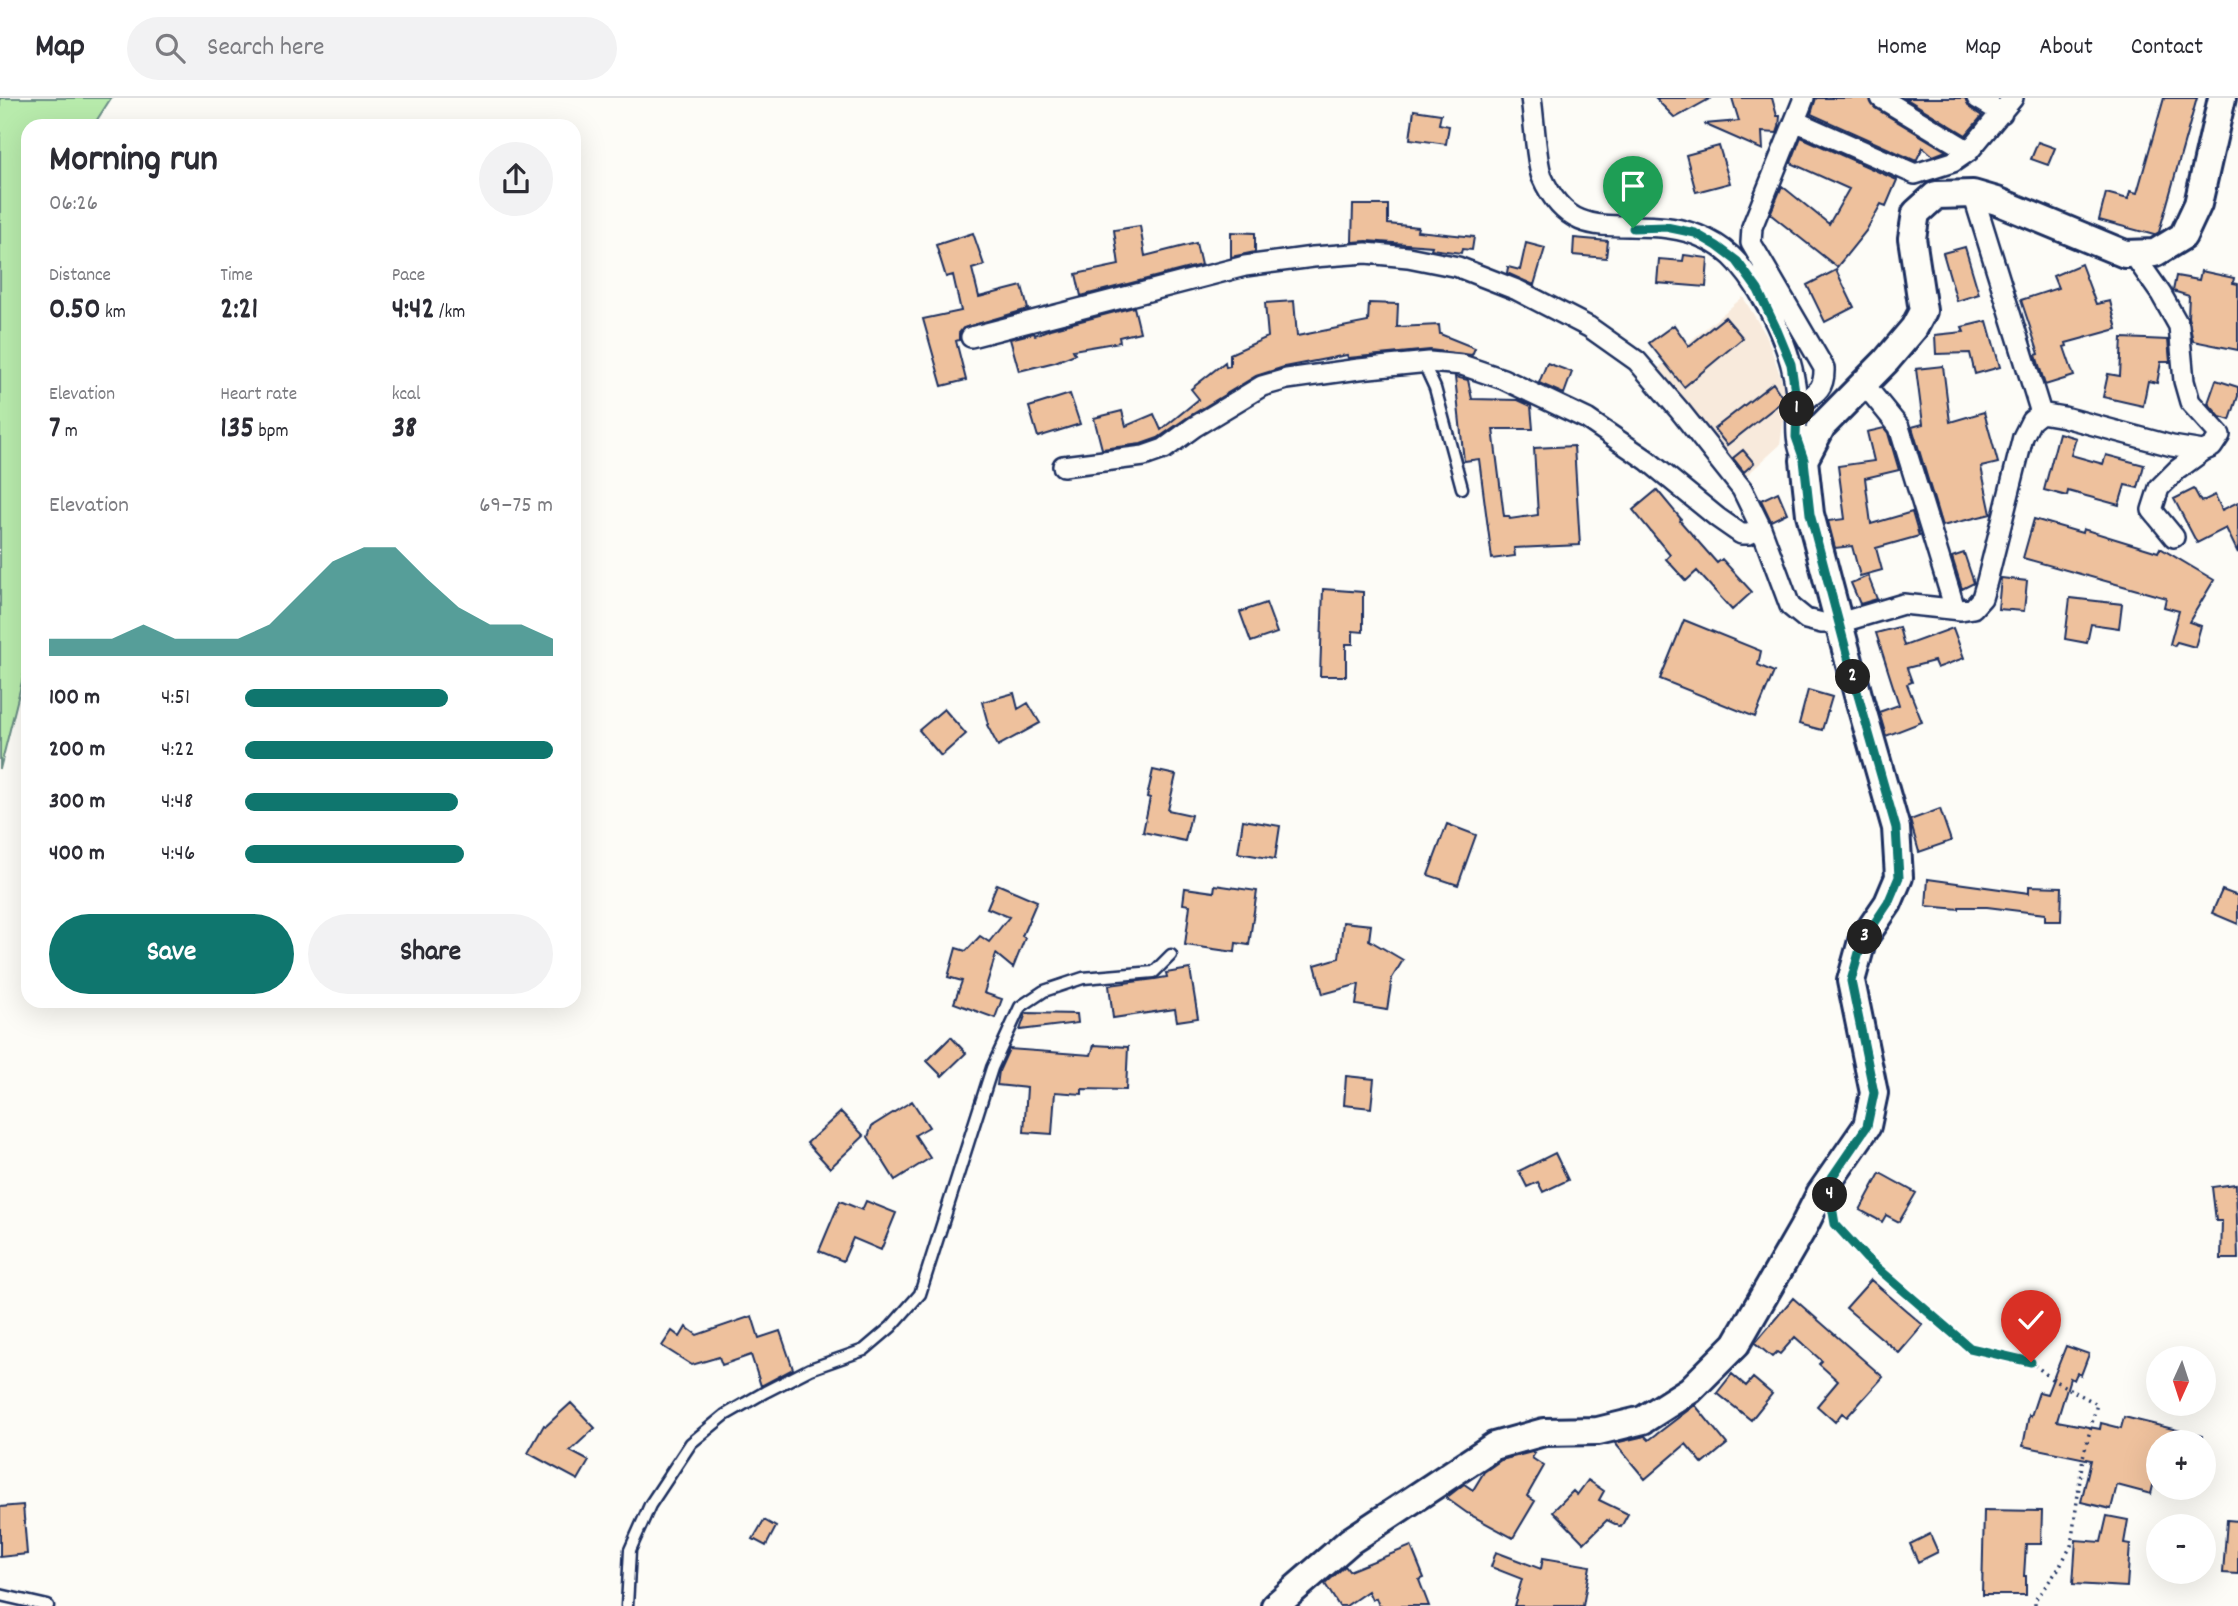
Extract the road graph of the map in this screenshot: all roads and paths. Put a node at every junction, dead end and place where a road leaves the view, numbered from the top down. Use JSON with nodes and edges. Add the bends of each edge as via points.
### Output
{"nodes":[{"id":1,"x":1531,"y":98,"type":"edge"},
{"id":2,"x":1804,"y":98,"type":"edge"},
{"id":3,"x":1881,"y":98,"type":"edge"},
{"id":4,"x":1978,"y":98,"type":"edge"},
{"id":5,"x":2222,"y":98,"type":"edge"},
{"id":6,"x":2007,"y":105,"type":"edge"},
{"id":7,"x":1795,"y":121,"type":"junction"},
{"id":8,"x":1969,"y":150,"type":"junction"},
{"id":9,"x":1973,"y":194,"type":"junction"},
{"id":10,"x":2133,"y":254,"type":"junction"},
{"id":11,"x":971,"y":337,"type":"dead end"},
{"id":12,"x":1423,"y":362,"type":"junction"},
{"id":13,"x":1864,"y":384,"type":"junction"},
{"id":14,"x":1797,"y":405,"type":"junction"},
{"id":15,"x":2040,"y":413,"type":"junction"},
{"id":16,"x":2203,"y":451,"type":"junction"},
{"id":17,"x":1804,"y":460,"type":"junction"},
{"id":18,"x":1063,"y":466,"type":"dead end"},
{"id":19,"x":1462,"y":488,"type":"dead end"},
{"id":20,"x":1761,"y":528,"type":"junction"},
{"id":21,"x":2174,"y":537,"type":"dead end"},
{"id":22,"x":1955,"y":609,"type":"junction"},
{"id":23,"x":1839,"y":623,"type":"junction"},
{"id":24,"x":1171,"y":955,"type":"dead end"},
{"id":25,"x":1828,"y":1183,"type":"junction"},
{"id":26,"x":0,"y":1595,"type":"edge"},
{"id":27,"x":48,"y":1606,"type":"edge"},
{"id":28,"x":627,"y":1606,"type":"edge"},
{"id":29,"x":1275,"y":1606,"type":"edge"},
{"id":30,"x":2035,"y":1606,"type":"edge"}],
"edges":[{"from":1,"to":14,"type":"street","via":[[1541,174],[1565,210],[1598,227],[1666,227],[1695,233],[1737,261],[1758,290],[1777,330],[1791,364]]},
{"from":2,"to":7,"type":"street"},
{"from":3,"to":8,"type":"street"},
{"from":4,"to":6,"type":"street"},
{"from":5,"to":10,"type":"street","via":[[2199,204],[2183,236],[2155,253]]},
{"from":6,"to":8,"type":"street"},
{"from":7,"to":8,"type":"street","via":[[1915,174],[1954,162]]},
{"from":7,"to":14,"type":"street","via":[[1752,227],[1751,243],[1825,368],[1825,381],[1817,392]]},
{"from":9,"to":10,"type":"street"},
{"from":9,"to":13,"type":"street","via":[[1936,195],[1916,213],[1912,238],[1923,311],[1914,328]]},
{"from":9,"to":15,"type":"street"},
{"from":10,"to":16,"type":"street","via":[[2179,327],[2190,402],[2220,435]]},
{"from":11,"to":20,"type":"street","via":[[1245,266],[1366,253],[1458,267],[1517,290],[1589,327],[1637,361],[1742,489]]},
{"from":12,"to":18,"type":"street","via":[[1262,386],[1164,449],[1144,456]]},
{"from":12,"to":19,"type":"lane","via":[[1435,387]]},
{"from":12,"to":20,"type":"street","via":[[1462,365],[1503,379],[1587,419],[1741,534]]},
{"from":13,"to":17,"type":"street","via":[[1822,426]]},
{"from":13,"to":22,"type":"street","via":[[1899,428]]},
{"from":14,"to":17,"type":"street","via":[[1796,437]]},
{"from":15,"to":16,"type":"street"},
{"from":15,"to":22,"type":"street","via":[[2024,437],[1982,598],[1973,608]]},
{"from":16,"to":21,"type":"street","via":[[2159,488],[2152,510]]},
{"from":17,"to":23,"type":"street","via":[[1810,514]]},
{"from":20,"to":23,"type":"street","via":[[1790,606],[1806,619]]},
{"from":22,"to":23,"type":"street","via":[[1903,604]]},
{"from":23,"to":25,"type":"street","via":[[1896,828],[1899,877],[1862,942],[1851,981],[1874,1093],[1867,1126]]},
{"from":24,"to":28,"type":"lane","via":[[1154,972],[1083,978],[1044,991],[1020,1007],[992,1068],[920,1294],[864,1350],[810,1369],[765,1392],[725,1415],[691,1443],[650,1504],[630,1550]]},
{"from":25,"to":29,"type":"street","via":[[1736,1344],[1690,1390],[1643,1419],[1598,1431],[1544,1432],[1494,1446],[1350,1541]]},
{"from":25,"to":30,"type":"path","via":[[1835,1224],[1866,1258],[1970,1348],[2031,1362],[2097,1404],[2083,1457],[2071,1546]]},
{"from":26,"to":27,"type":"lane"}]}
